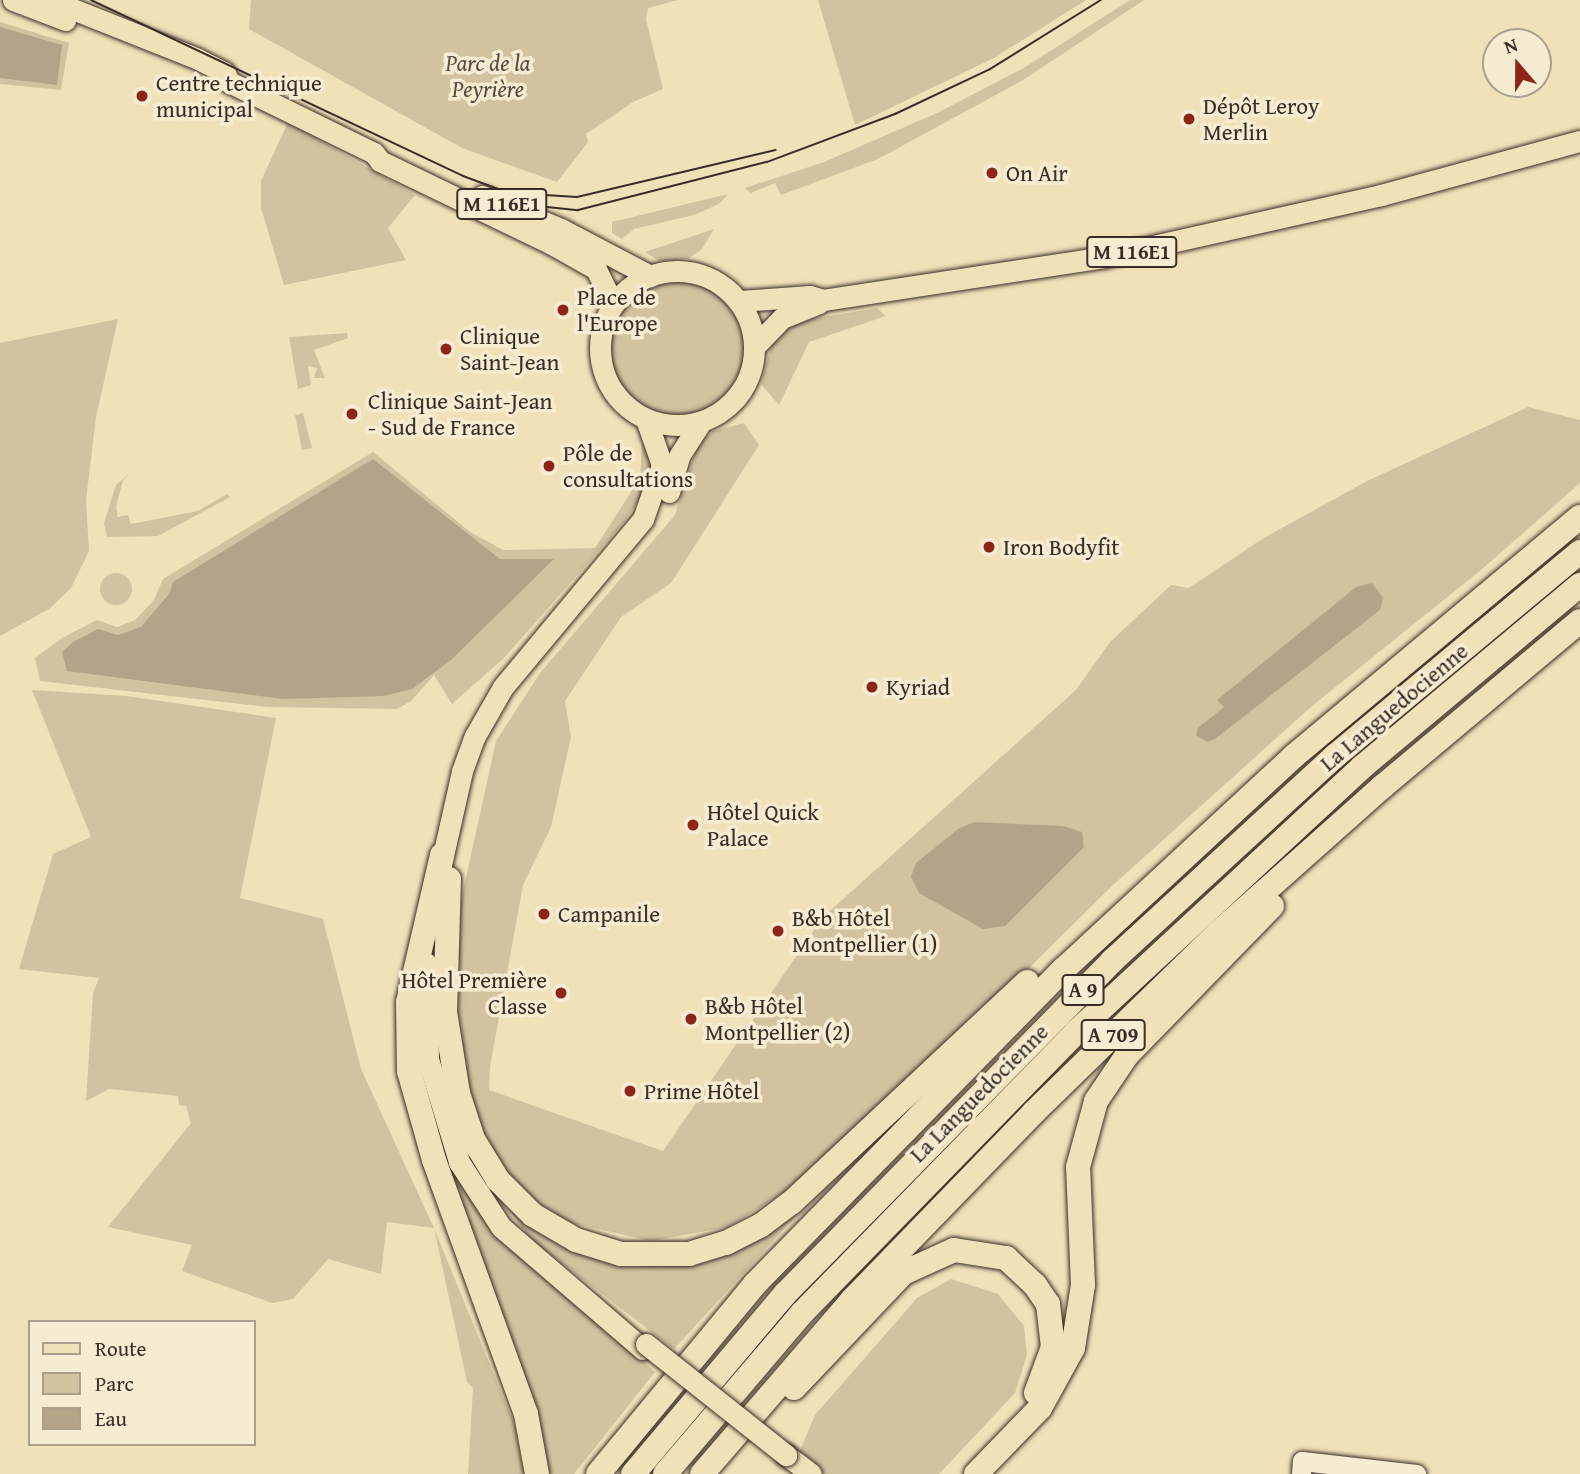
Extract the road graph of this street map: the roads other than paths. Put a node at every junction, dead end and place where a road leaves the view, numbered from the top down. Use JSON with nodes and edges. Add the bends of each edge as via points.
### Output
{"nodes":[{"id":1,"x":13,"y":0,"type":"edge"},
{"id":2,"x":26,"y":0,"type":"edge"},
{"id":3,"x":50,"y":0,"type":"edge"},
{"id":4,"x":105,"y":26,"type":"junction"},
{"id":5,"x":198,"y":59,"type":"junction"},
{"id":6,"x":229,"y":82,"type":"junction"},
{"id":7,"x":1580,"y":141,"type":"edge"},
{"id":8,"x":556,"y":237,"type":"junction"},
{"id":9,"x":650,"y":276,"type":"junction"},
{"id":10,"x":823,"y":300,"type":"junction"},
{"id":11,"x":740,"y":301,"type":"junction"},
{"id":12,"x":613,"y":304,"type":"junction"},
{"id":13,"x":755,"y":346,"type":"junction"},
{"id":14,"x":646,"y":419,"type":"junction"},
{"id":15,"x":701,"y":422,"type":"junction"},
{"id":16,"x":1580,"y":517,"type":"edge"},
{"id":17,"x":1580,"y":552,"type":"edge"},
{"id":18,"x":1580,"y":584,"type":"edge"},
{"id":19,"x":1580,"y":623,"type":"edge"},
{"id":20,"x":1294,"y":755,"type":"junction"},
{"id":21,"x":442,"y":855,"type":"junction"},
{"id":22,"x":449,"y":879,"type":"junction"},
{"id":23,"x":645,"y":1347,"type":"junction"},
{"id":24,"x":784,"y":1457,"type":"junction"},
{"id":25,"x":1301,"y":1467,"type":"edge"},
{"id":26,"x":537,"y":1474,"type":"edge"},
{"id":27,"x":598,"y":1474,"type":"edge"},
{"id":28,"x":633,"y":1474,"type":"edge"},
{"id":29,"x":665,"y":1474,"type":"edge"},
{"id":30,"x":702,"y":1474,"type":"edge"},
{"id":31,"x":711,"y":1474,"type":"edge"},
{"id":32,"x":800,"y":1474,"type":"edge"},
{"id":33,"x":811,"y":1474,"type":"edge"},
{"id":34,"x":963,"y":1474,"type":"edge"},
{"id":35,"x":976,"y":1474,"type":"edge"},
{"id":36,"x":1416,"y":1474,"type":"edge"}],
"edges":[{"from":1,"to":4,"type":"main road","number":"M 116E1"},
{"from":2,"to":4,"type":"main road","number":"M 116E1"},
{"from":3,"to":4,"type":"main road","number":"M 116E1"},
{"from":4,"to":5,"type":"main road","number":"M 116E1"},
{"from":4,"to":5,"type":"main road","number":"M 116E1","via":[[177,57]]},
{"from":4,"to":6,"type":"main road","number":"M 116E1","via":[[221,84]]},
{"from":5,"to":6,"type":"main road","number":"M 116E1","via":[[225,73]]},
{"from":6,"to":8,"type":"main road","number":"M 116E1","via":[[374,153],[380,161]]},
{"from":7,"to":10,"type":"main road","number":"M 116E1","via":[[1381,195],[1146,249]]},
{"from":8,"to":9,"type":"main road","number":"M 116E1"},
{"from":8,"to":12,"type":"main road","number":"M 116E1","via":[[596,269]]},
{"from":9,"to":11,"type":"main road","via":[[674,271],[700,274],[726,287]]},
{"from":9,"to":12,"type":"main road"},
{"from":10,"to":11,"type":"main road","number":"M 116E1","via":[[810,296]]},
{"from":10,"to":13,"type":"main road","number":"M 116E1","via":[[812,309],[782,318]]},
{"from":11,"to":13,"type":"main road"},
{"from":12,"to":14,"type":"main road","via":[[603,328],[600,353],[608,382],[626,407]]},
{"from":13,"to":15,"type":"main road","via":[[742,392],[721,413]]},
{"from":14,"to":15,"type":"main road","via":[[673,425]]},
{"from":14,"to":21,"type":"main road","via":[[662,465],[643,519],[503,687],[475,736],[462,771]]},
{"from":15,"to":22,"type":"main road","via":[[679,456],[670,490],[651,525],[507,699],[472,770]]},
{"from":16,"to":20,"type":"highway"},
{"from":17,"to":28,"type":"highway","name":"La Languedocienne","number":"A 9","via":[[1335,757],[1103,970],[785,1294]]},
{"from":18,"to":29,"type":"highway","name":"La Languedocienne","number":"A 9","via":[[1362,767],[1084,1023],[802,1313]]},
{"from":19,"to":30,"type":"highway","number":"A 709","via":[[1381,787],[1218,933],[1044,1102],[852,1300]]},
{"from":19,"to":35,"type":"highway","via":[[1268,910],[1108,1079],[1090,1113],[1079,1154],[1083,1285],[1073,1348],[1040,1408]]},
{"from":20,"to":22,"type":"highway","via":[[1143,878],[782,1211],[738,1238],[689,1254],[621,1254],[576,1240],[523,1207],[484,1160],[461,1105],[447,1034],[443,967]]},
{"from":20,"to":27,"type":"highway","via":[[1111,924],[896,1136],[710,1335]]},
{"from":21,"to":23,"type":"main road","via":[[424,976],[424,1016],[435,1094],[459,1162],[501,1227]]},
{"from":21,"to":26,"type":"highway","via":[[408,1002],[409,1071],[434,1160],[526,1414]]},
{"from":22,"to":23,"type":"main road","via":[[430,976],[429,1017],[451,1126],[486,1194],[507,1222]]},
{"from":23,"to":24,"type":"main road","bridge":true},
{"from":24,"to":32,"type":"main road"},
{"from":24,"to":33,"type":"main road"},
{"from":25,"to":36,"type":"street"},
{"from":31,"to":34,"type":"highway","via":[[903,1273],[954,1250],[1006,1258],[1022,1272],[1048,1304],[1053,1348],[1035,1397]]}]}
